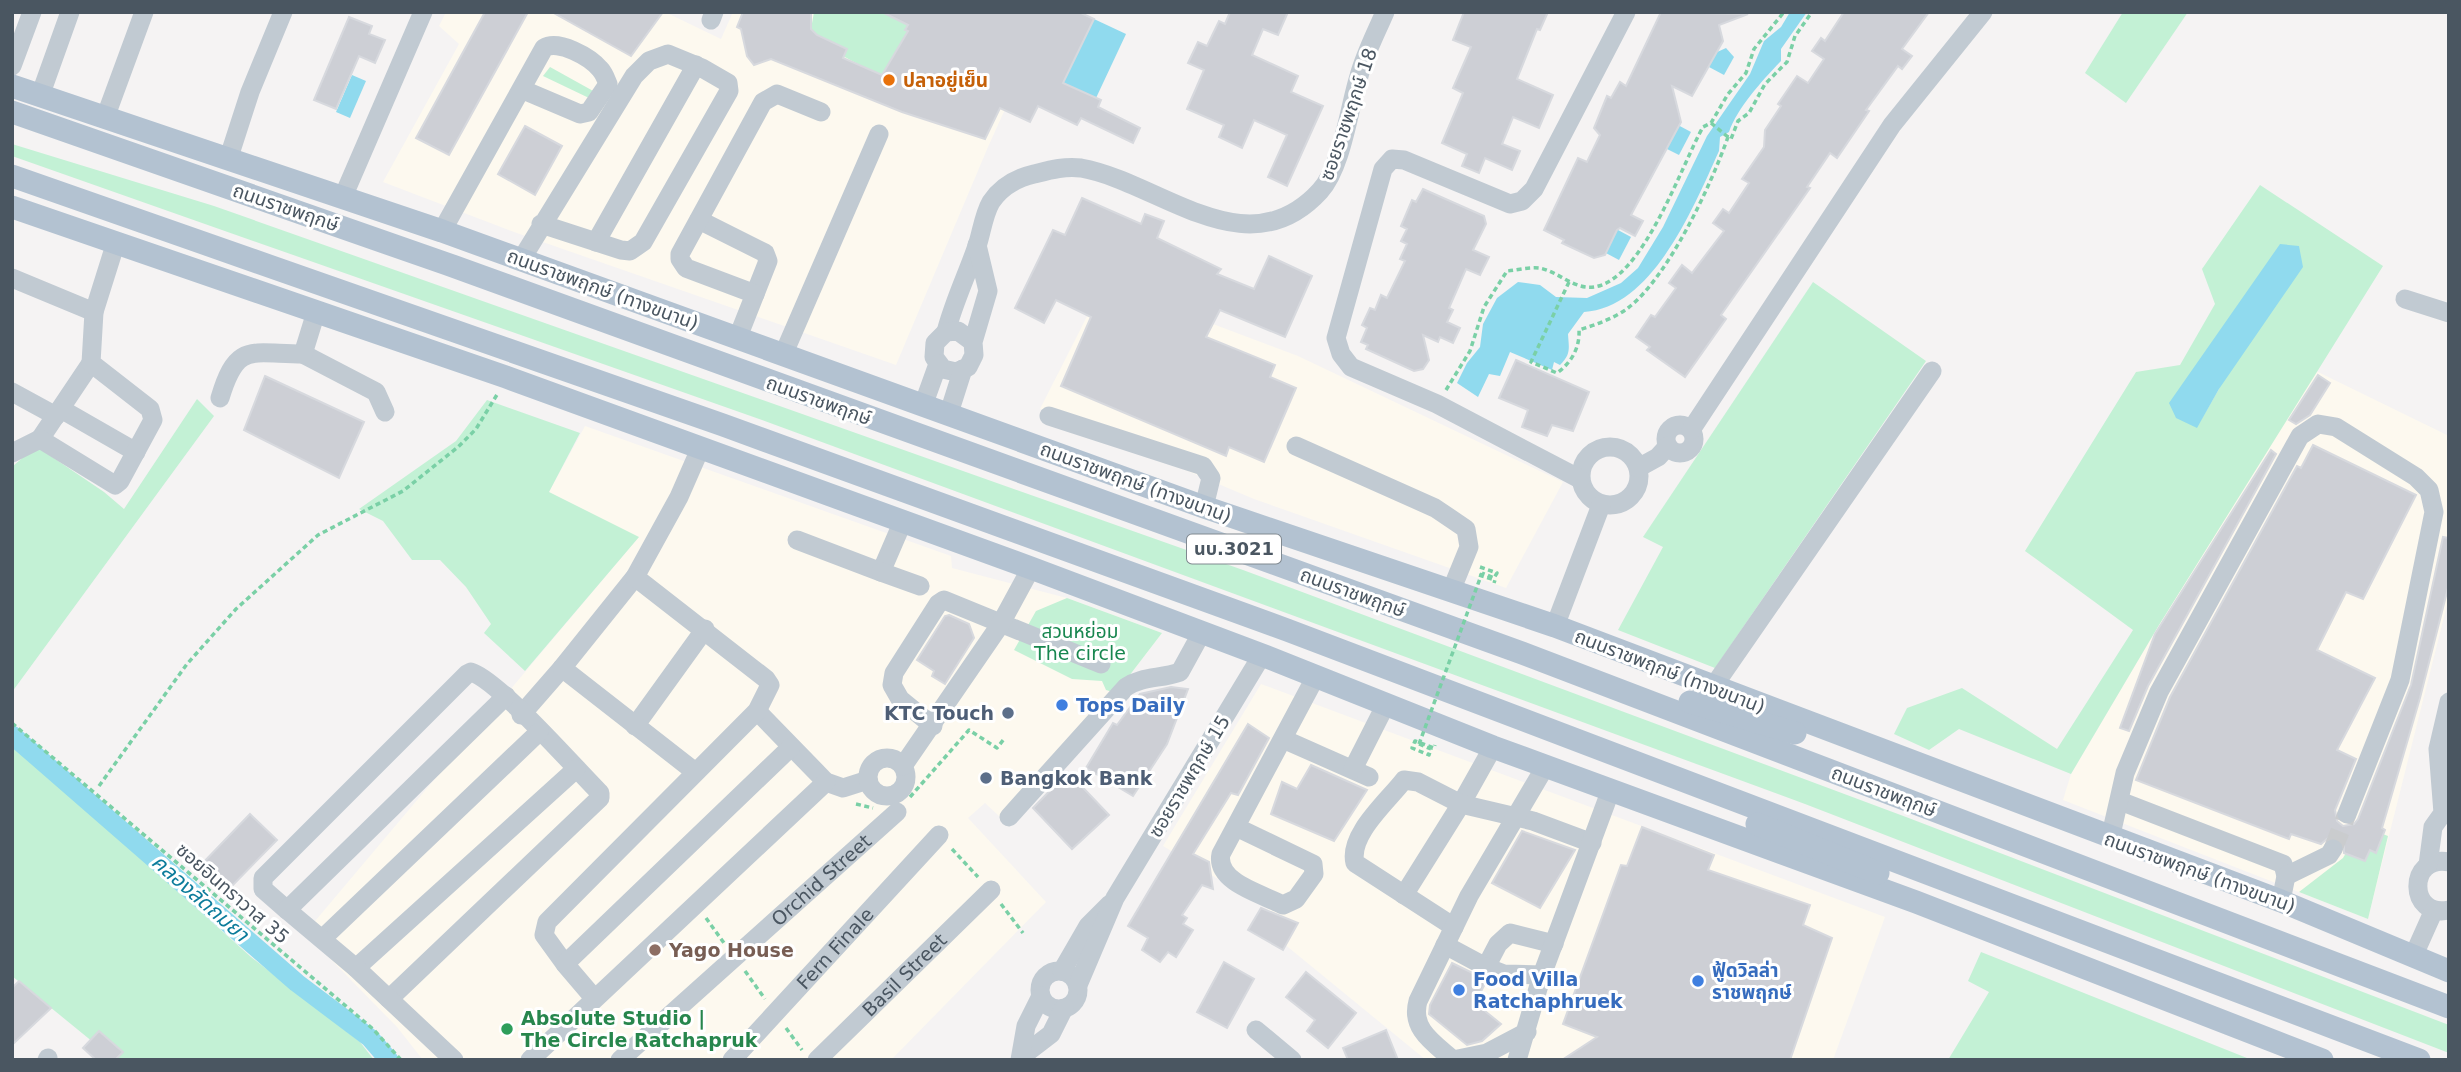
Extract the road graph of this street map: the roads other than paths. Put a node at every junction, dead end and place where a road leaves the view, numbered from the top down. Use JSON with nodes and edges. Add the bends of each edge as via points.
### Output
{"nodes":[{"id":1,"x":32,"y":12,"type":"edge"},
{"id":2,"x":70,"y":12,"type":"edge"},
{"id":3,"x":144,"y":12,"type":"edge"},
{"id":4,"x":283,"y":12,"type":"edge"},
{"id":5,"x":423,"y":12,"type":"edge"},
{"id":6,"x":1385,"y":12,"type":"edge"},
{"id":7,"x":1626,"y":12,"type":"edge"},
{"id":8,"x":1983,"y":12,"type":"edge"},
{"id":9,"x":696,"y":65,"type":"junction"},
{"id":10,"x":12,"y":66,"type":"edge"},
{"id":11,"x":12,"y":86,"type":"edge"},
{"id":12,"x":521,"y":89,"type":"dead end"},
{"id":13,"x":40,"y":96,"type":"junction"},
{"id":14,"x":12,"y":112,"type":"edge"},
{"id":15,"x":821,"y":112,"type":"dead end"},
{"id":16,"x":106,"y":118,"type":"junction"},
{"id":17,"x":880,"y":134,"type":"dead end"},
{"id":18,"x":228,"y":160,"type":"junction"},
{"id":19,"x":12,"y":176,"type":"edge"},
{"id":20,"x":69,"y":196,"type":"junction"},
{"id":21,"x":343,"y":197,"type":"junction"},
{"id":22,"x":12,"y":207,"type":"edge"},
{"id":23,"x":699,"y":220,"type":"junction"},
{"id":24,"x":541,"y":224,"type":"junction"},
{"id":25,"x":442,"y":231,"type":"junction"},
{"id":26,"x":116,"y":242,"type":"junction"},
{"id":27,"x":596,"y":242,"type":"junction"},
{"id":28,"x":977,"y":245,"type":"junction"},
{"id":29,"x":521,"y":260,"type":"junction"},
{"id":30,"x":12,"y":278,"type":"edge"},
{"id":31,"x":755,"y":294,"type":"junction"},
{"id":32,"x":2405,"y":299,"type":"dead end"},
{"id":33,"x":94,"y":312,"type":"junction"},
{"id":34,"x":316,"y":312,"type":"junction"},
{"id":35,"x":2449,"y":313,"type":"edge"},
{"id":36,"x":946,"y":332,"type":"junction"},
{"id":37,"x":738,"y":337,"type":"junction"},
{"id":38,"x":971,"y":340,"type":"junction"},
{"id":39,"x":784,"y":353,"type":"junction"},
{"id":40,"x":303,"y":354,"type":"junction"},
{"id":41,"x":91,"y":363,"type":"junction"},
{"id":42,"x":464,"y":363,"type":"junction"},
{"id":43,"x":938,"y":364,"type":"junction"},
{"id":44,"x":963,"y":369,"type":"junction"},
{"id":45,"x":1932,"y":371,"type":"dead end"},
{"id":46,"x":12,"y":392,"type":"edge"},
{"id":47,"x":220,"y":398,"type":"dead end"},
{"id":48,"x":923,"y":403,"type":"junction"},
{"id":49,"x":58,"y":412,"type":"junction"},
{"id":50,"x":385,"y":412,"type":"dead end"},
{"id":51,"x":949,"y":412,"type":"junction"},
{"id":52,"x":1049,"y":416,"type":"dead end"},
{"id":53,"x":40,"y":439,"type":"junction"},
{"id":54,"x":1296,"y":446,"type":"dead end"},
{"id":55,"x":700,"y":449,"type":"junction"},
{"id":56,"x":136,"y":452,"type":"junction"},
{"id":57,"x":12,"y":453,"type":"edge"},
{"id":58,"x":1638,"y":468,"type":"junction"},
{"id":59,"x":1580,"y":479,"type":"junction"},
{"id":60,"x":1601,"y":505,"type":"junction"},
{"id":61,"x":1204,"y":507,"type":"junction"},
{"id":62,"x":902,"y":522,"type":"junction"},
{"id":63,"x":797,"y":540,"type":"dead end"},
{"id":64,"x":1031,"y":568,"type":"junction"},
{"id":65,"x":881,"y":572,"type":"junction"},
{"id":66,"x":635,"y":577,"type":"junction"},
{"id":67,"x":920,"y":586,"type":"dead end"},
{"id":68,"x":1451,"y":591,"type":"junction"},
{"id":69,"x":1000,"y":625,"type":"junction"},
{"id":70,"x":1555,"y":626,"type":"junction"},
{"id":71,"x":705,"y":629,"type":"junction"},
{"id":72,"x":1202,"y":632,"type":"junction"},
{"id":73,"x":1522,"y":653,"type":"junction"},
{"id":74,"x":1262,"y":655,"type":"junction"},
{"id":75,"x":1101,"y":664,"type":"dead end"},
{"id":76,"x":562,"y":667,"type":"junction"},
{"id":77,"x":1316,"y":676,"type":"junction"},
{"id":78,"x":1713,"y":687,"type":"junction"},
{"id":79,"x":506,"y":696,"type":"junction"},
{"id":80,"x":2449,"y":702,"type":"edge"},
{"id":81,"x":1385,"y":704,"type":"junction"},
{"id":82,"x":757,"y":711,"type":"junction"},
{"id":83,"x":522,"y":715,"type":"junction"},
{"id":84,"x":635,"y":726,"type":"junction"},
{"id":85,"x":933,"y":726,"type":"junction"},
{"id":86,"x":2445,"y":728,"type":"edge"},
{"id":87,"x":539,"y":732,"type":"junction"},
{"id":88,"x":1283,"y":739,"type":"junction"},
{"id":89,"x":1590,"y":744,"type":"junction"},
{"id":90,"x":791,"y":747,"type":"junction"},
{"id":91,"x":1493,"y":747,"type":"junction"},
{"id":92,"x":902,"y":766,"type":"junction"},
{"id":93,"x":1545,"y":766,"type":"junction"},
{"id":94,"x":576,"y":769,"type":"junction"},
{"id":95,"x":694,"y":771,"type":"junction"},
{"id":96,"x":1952,"y":779,"type":"junction"},
{"id":97,"x":868,"y":780,"type":"junction"},
{"id":98,"x":826,"y":782,"type":"junction"},
{"id":99,"x":1610,"y":792,"type":"junction"},
{"id":100,"x":2120,"y":801,"type":"junction"},
{"id":101,"x":1461,"y":804,"type":"junction"},
{"id":102,"x":897,"y":812,"type":"road end"},
{"id":103,"x":2347,"y":814,"type":"tunnel mouth"},
{"id":104,"x":1513,"y":816,"type":"junction"},
{"id":105,"x":1009,"y":817,"type":"dead end"},
{"id":106,"x":1236,"y":827,"type":"junction"},
{"id":107,"x":939,"y":835,"type":"road end"},
{"id":108,"x":2110,"y":839,"type":"junction"},
{"id":109,"x":1592,"y":843,"type":"junction"},
{"id":110,"x":2333,"y":849,"type":"tunnel mouth"},
{"id":111,"x":2449,"y":862,"type":"edge"},
{"id":112,"x":2428,"y":865,"type":"junction"},
{"id":113,"x":2286,"y":876,"type":"junction"},
{"id":114,"x":991,"y":890,"type":"road end"},
{"id":115,"x":1404,"y":895,"type":"junction"},
{"id":116,"x":1115,"y":898,"type":"junction"},
{"id":117,"x":2281,"y":901,"type":"junction"},
{"id":118,"x":1916,"y":902,"type":"junction"},
{"id":119,"x":287,"y":910,"type":"junction"},
{"id":120,"x":2441,"y":910,"type":"edge"},
{"id":121,"x":1454,"y":927,"type":"junction"},
{"id":122,"x":322,"y":939,"type":"junction"},
{"id":123,"x":1554,"y":944,"type":"junction"},
{"id":124,"x":1445,"y":946,"type":"junction"},
{"id":125,"x":2413,"y":957,"type":"junction"},
{"id":126,"x":565,"y":964,"type":"junction"},
{"id":127,"x":1486,"y":967,"type":"junction"},
{"id":128,"x":356,"y":968,"type":"junction"},
{"id":129,"x":1062,"y":971,"type":"junction"},
{"id":130,"x":2449,"y":971,"type":"edge"},
{"id":131,"x":1542,"y":975,"type":"junction"},
{"id":132,"x":1078,"y":985,"type":"junction"},
{"id":133,"x":1041,"y":996,"type":"junction"},
{"id":134,"x":594,"y":998,"type":"junction"},
{"id":135,"x":389,"y":999,"type":"junction"},
{"id":136,"x":2449,"y":1007,"type":"edge"},
{"id":137,"x":1064,"y":1008,"type":"junction"},
{"id":138,"x":1256,"y":1030,"type":"dead end"},
{"id":139,"x":1527,"y":1032,"type":"junction"},
{"id":140,"x":1021,"y":1058,"type":"edge"},
{"id":141,"x":454,"y":1060,"type":"edge"},
{"id":142,"x":530,"y":1060,"type":"edge"},
{"id":143,"x":620,"y":1060,"type":"edge"},
{"id":144,"x":732,"y":1060,"type":"edge"},
{"id":145,"x":817,"y":1060,"type":"edge"},
{"id":146,"x":1292,"y":1060,"type":"edge"},
{"id":147,"x":1453,"y":1060,"type":"edge"},
{"id":148,"x":1517,"y":1060,"type":"edge"},
{"id":149,"x":2322,"y":1060,"type":"edge"},
{"id":150,"x":2419,"y":1060,"type":"edge"}],
"edges":[{"from":1,"to":10,"type":"street"},
{"from":2,"to":13,"type":"street"},
{"from":3,"to":16,"type":"street"},
{"from":4,"to":18,"type":"street"},
{"from":5,"to":21,"type":"street"},
{"from":6,"to":28,"type":"street","name":"ซอยราชพฤกษ์ 18","via":[[1360,74],[1327,182],[1285,218],[1261,224],[1226,223],[1102,174],[1062,167],[1006,186],[990,203]]},
{"from":7,"to":59,"type":"street","via":[[1534,189],[1522,201],[1510,204],[1404,160],[1392,159],[1383,169],[1336,338],[1351,367],[1437,404]]},
{"from":8,"to":58,"type":"street","via":[[1892,125],[1691,430],[1683,425],[1670,429],[1665,437],[1668,446]]},
{"from":9,"to":24,"type":"street","via":[[668,54],[658,56],[634,76]]},
{"from":9,"to":27,"type":"street"},
{"from":9,"to":27,"type":"street","via":[[723,79],[729,91],[643,242],[630,251]]},
{"from":11,"to":13,"type":"main road","name":"ถนนราชพฤกษ์ (ทางขนาน)","number":"นบ.3021"},
{"from":12,"to":25,"type":"street"},
{"from":13,"to":16,"type":"main road","name":"ถนนราชพฤกษ์ (ทางขนาน)","number":"นบ.3021"},
{"from":14,"to":73,"type":"main road","name":"ถนนราชพฤกษ์","number":"นบ.3021","via":[[434,259]]},
{"from":15,"to":23,"type":"street","via":[[778,94],[763,102]]},
{"from":16,"to":18,"type":"main road","name":"ถนนราชพฤกษ์ (ทางขนาน)","number":"นบ.3021"},
{"from":17,"to":39,"type":"street"},
{"from":18,"to":21,"type":"main road","name":"ถนนราชพฤกษ์ (ทางขนาน)","number":"นบ.3021"},
{"from":19,"to":20,"type":"main road","number":"นบ.3021"},
{"from":20,"to":42,"type":"main road","via":[[97,218],[437,344]]},
{"from":20,"to":89,"type":"main road","number":"นบ.3021","via":[[723,425]]},
{"from":21,"to":25,"type":"main road","name":"ถนนราชพฤกษ์ (ทางขนาน)","number":"นบ.3021"},
{"from":22,"to":26,"type":"main road"},
{"from":23,"to":31,"type":"street","via":[[765,253],[768,261]]},
{"from":23,"to":31,"type":"street","via":[[680,254],[682,264]]},
{"from":24,"to":27,"type":"street"},
{"from":24,"to":29,"type":"street"},
{"from":25,"to":29,"type":"main road","name":"ถนนราชพฤกษ์ (ทางขนาน)","number":"นบ.3021"},
{"from":26,"to":33,"type":"street"},
{"from":26,"to":34,"type":"main road"},
{"from":28,"to":36,"type":"street","name":"ซอยราชพฤกษ์ 18"},
{"from":28,"to":38,"type":"street","via":[[988,291]]},
{"from":29,"to":37,"type":"main road","name":"ถนนราชพฤกษ์ (ทางขนาน)","number":"นบ.3021"},
{"from":30,"to":33,"type":"street"},
{"from":31,"to":37,"type":"street"},
{"from":32,"to":35,"type":"street"},
{"from":33,"to":41,"type":"street"},
{"from":34,"to":40,"type":"street"},
{"from":34,"to":42,"type":"main road"},
{"from":36,"to":38,"type":"street","via":[[958,331]]},
{"from":36,"to":43,"type":"street","name":"ซอยราชพฤกษ์ 18","via":[[935,343]]},
{"from":37,"to":39,"type":"main road","name":"ถนนราชพฤกษ์ (ทางขนาน)","number":"นบ.3021"},
{"from":38,"to":44,"type":"street","via":[[974,355]]},
{"from":39,"to":48,"type":"main road","name":"ถนนราชพฤกษ์ (ทางขนาน)","number":"นบ.3021"},
{"from":40,"to":47,"type":"street","via":[[244,356],[231,366]]},
{"from":40,"to":50,"type":"street","via":[[376,392]]},
{"from":41,"to":49,"type":"street"},
{"from":41,"to":56,"type":"street","via":[[153,414]]},
{"from":42,"to":55,"type":"main road"},
{"from":43,"to":44,"type":"street","via":[[950,372]]},
{"from":43,"to":48,"type":"street","name":"ซอยราชพฤกษ์ 18"},
{"from":44,"to":51,"type":"street"},
{"from":45,"to":78,"type":"street"},
{"from":46,"to":49,"type":"street"},
{"from":48,"to":51,"type":"main road","name":"ถนนราชพฤกษ์ (ทางขนาน)","number":"นบ.3021"},
{"from":49,"to":53,"type":"street"},
{"from":49,"to":56,"type":"street"},
{"from":51,"to":61,"type":"main road","name":"ถนนราชพฤกษ์ (ทางขนาน)","number":"นบ.3021"},
{"from":52,"to":61,"type":"street","via":[[1203,466],[1210,478]]},
{"from":53,"to":56,"type":"street","via":[[115,485]]},
{"from":53,"to":57,"type":"street"},
{"from":54,"to":68,"type":"street","via":[[1435,508],[1466,529],[1469,547]]},
{"from":55,"to":62,"type":"main road"},
{"from":55,"to":66,"type":"street"},
{"from":58,"to":59,"type":"street","via":[[1626,452],[1608,447],[1591,454]]},
{"from":58,"to":60,"type":"street","via":[[1640,478],[1632,496],[1614,506]]},
{"from":59,"to":60,"type":"street","via":[[1587,496]]},
{"from":60,"to":70,"type":"street"},
{"from":61,"to":68,"type":"main road","name":"ถนนราชพฤกษ์ (ทางขนาน)","number":"นบ.3021"},
{"from":62,"to":64,"type":"main road"},
{"from":62,"to":65,"type":"street"},
{"from":63,"to":65,"type":"street"},
{"from":64,"to":69,"type":"street"},
{"from":64,"to":72,"type":"main road"},
{"from":65,"to":67,"type":"street"},
{"from":66,"to":71,"type":"street"},
{"from":66,"to":76,"type":"street"},
{"from":68,"to":70,"type":"main road","name":"ถนนราชพฤกษ์ (ทางขนาน)","number":"นบ.3021"},
{"from":69,"to":75,"type":"street"},
{"from":69,"to":85,"type":"street"},
{"from":69,"to":85,"type":"street","via":[[951,601],[938,604],[894,673],[892,685],[900,699]]},
{"from":70,"to":78,"type":"main road","name":"ถนนราชพฤกษ์ (ทางขนาน)","number":"นบ.3021"},
{"from":71,"to":82,"type":"street","via":[[766,679],[768,692]]},
{"from":71,"to":84,"type":"street"},
{"from":72,"to":74,"type":"main road"},
{"from":72,"to":105,"type":"street","via":[[1180,672],[1138,679],[1126,687]]},
{"from":73,"to":96,"type":"main road"},
{"from":73,"to":136,"type":"main road","name":"ถนนราชพฤกษ์","number":"นบ.3021"},
{"from":74,"to":77,"type":"main road"},
{"from":74,"to":116,"type":"street","name":"ซอยราชพฤกษ์ 15"},
{"from":76,"to":83,"type":"street"},
{"from":76,"to":84,"type":"street"},
{"from":77,"to":81,"type":"main road"},
{"from":77,"to":88,"type":"street"},
{"from":78,"to":96,"type":"main road","name":"ถนนราชพฤกษ์ (ทางขนาน)","number":"นบ.3021"},
{"from":79,"to":83,"type":"street"},
{"from":79,"to":119,"type":"street"},
{"from":79,"to":119,"type":"street","via":[[480,676],[467,674],[263,878],[263,889]]},
{"from":80,"to":86,"type":"street"},
{"from":81,"to":88,"type":"street","via":[[1361,773]]},
{"from":81,"to":91,"type":"main road"},
{"from":82,"to":90,"type":"street"},
{"from":82,"to":95,"type":"street"},
{"from":83,"to":87,"type":"street"},
{"from":84,"to":95,"type":"street"},
{"from":85,"to":92,"type":"street"},
{"from":86,"to":112,"type":"street","via":[[2438,749],[2443,813],[2433,827]]},
{"from":87,"to":94,"type":"street"},
{"from":87,"to":122,"type":"street"},
{"from":88,"to":106,"type":"street"},
{"from":89,"to":118,"type":"main road","via":[[1619,767],[1877,872]]},
{"from":89,"to":150,"type":"main road","number":"นบ.3021"},
{"from":90,"to":98,"type":"street"},
{"from":90,"to":126,"type":"street"},
{"from":91,"to":93,"type":"main road"},
{"from":91,"to":101,"type":"street"},
{"from":92,"to":97,"type":"street","via":[[894,760],[878,760],[869,770]]},
{"from":92,"to":97,"type":"street","via":[[904,785],[893,796],[880,795]]},
{"from":93,"to":99,"type":"main road"},
{"from":93,"to":104,"type":"street"},
{"from":94,"to":128,"type":"street"},
{"from":94,"to":135,"type":"street","via":[[600,793],[596,803]]},
{"from":95,"to":126,"type":"street","via":[[547,922],[544,935]]},
{"from":96,"to":108,"type":"main road","name":"ถนนราชพฤกษ์ (ทางขนาน)","number":"นบ.3021"},
{"from":97,"to":98,"type":"street","via":[[843,788]]},
{"from":98,"to":134,"type":"street"},
{"from":99,"to":109,"type":"street"},
{"from":99,"to":118,"type":"main road"},
{"from":100,"to":103,"type":"street","via":[[2139,736],[2200,613],[2300,436],[2318,424],[2336,428],[2416,477],[2429,490],[2434,512],[2400,680]]},
{"from":100,"to":108,"type":"street"},
{"from":100,"to":113,"type":"street","via":[[2271,858],[2283,864]]},
{"from":101,"to":104,"type":"street"},
{"from":101,"to":115,"type":"street"},
{"from":101,"to":115,"type":"street","via":[[1419,782],[1404,780],[1357,839],[1352,852],[1355,863]]},
{"from":102,"to":143,"type":"street","name":"Orchid Street"},
{"from":104,"to":109,"type":"street"},
{"from":104,"to":121,"type":"street"},
{"from":106,"to":106,"type":"street","via":[[1221,854],[1224,875],[1283,905],[1296,899],[1314,874],[1313,864]]},
{"from":107,"to":144,"type":"street","name":"Fern Finale"},
{"from":108,"to":117,"type":"main road","name":"ถนนราชพฤกษ์ (ทางขนาน)","number":"นบ.3021"},
{"from":109,"to":123,"type":"street"},
{"from":110,"to":113,"type":"street"},
{"from":111,"to":112,"type":"street"},
{"from":112,"to":120,"type":"street","via":[[2416,885],[2420,900]]},
{"from":113,"to":117,"type":"street"},
{"from":114,"to":145,"type":"street","name":"Basil Street"},
{"from":115,"to":121,"type":"street"},
{"from":116,"to":129,"type":"street","name":"ซอยราชพฤกษ์ 15","via":[[1088,926]]},
{"from":116,"to":132,"type":"street","name":"ซอยราชพฤกษ์ 15"},
{"from":117,"to":125,"type":"main road","name":"ถนนราชพฤกษ์ (ทางขนาน)","number":"นบ.3021"},
{"from":118,"to":149,"type":"main road"},
{"from":119,"to":122,"type":"street"},
{"from":120,"to":125,"type":"street"},
{"from":121,"to":124,"type":"street"},
{"from":122,"to":128,"type":"street"},
{"from":123,"to":127,"type":"street","via":[[1510,933]]},
{"from":123,"to":131,"type":"street"},
{"from":124,"to":127,"type":"street"},
{"from":124,"to":147,"type":"street","via":[[1415,1013],[1423,1034]]},
{"from":125,"to":130,"type":"main road","name":"ถนนราชพฤกษ์ (ทางขนาน)","number":"นบ.3021"},
{"from":126,"to":134,"type":"street"},
{"from":127,"to":131,"type":"street","via":[[1504,974]]},
{"from":128,"to":135,"type":"street"},
{"from":129,"to":132,"type":"street","via":[[1072,975]]},
{"from":129,"to":133,"type":"street","name":"ซอยราชพฤกษ์ 15","via":[[1045,977]]},
{"from":131,"to":139,"type":"street"},
{"from":132,"to":137,"type":"street","name":"ซอยราชพฤกษ์ 15","via":[[1077,997]]},
{"from":133,"to":137,"type":"street","via":[[1053,1008]]},
{"from":133,"to":140,"type":"street","name":"ซอยราชพฤกษ์ 15","via":[[1026,1026]]},
{"from":134,"to":142,"type":"street"},
{"from":135,"to":141,"type":"street"},
{"from":137,"to":140,"type":"street","name":"ซอยราชพฤกษ์ 15","via":[[1051,1034]]},
{"from":138,"to":146,"type":"street"},
{"from":139,"to":147,"type":"street","via":[[1487,1053]]},
{"from":139,"to":148,"type":"street"}]}
